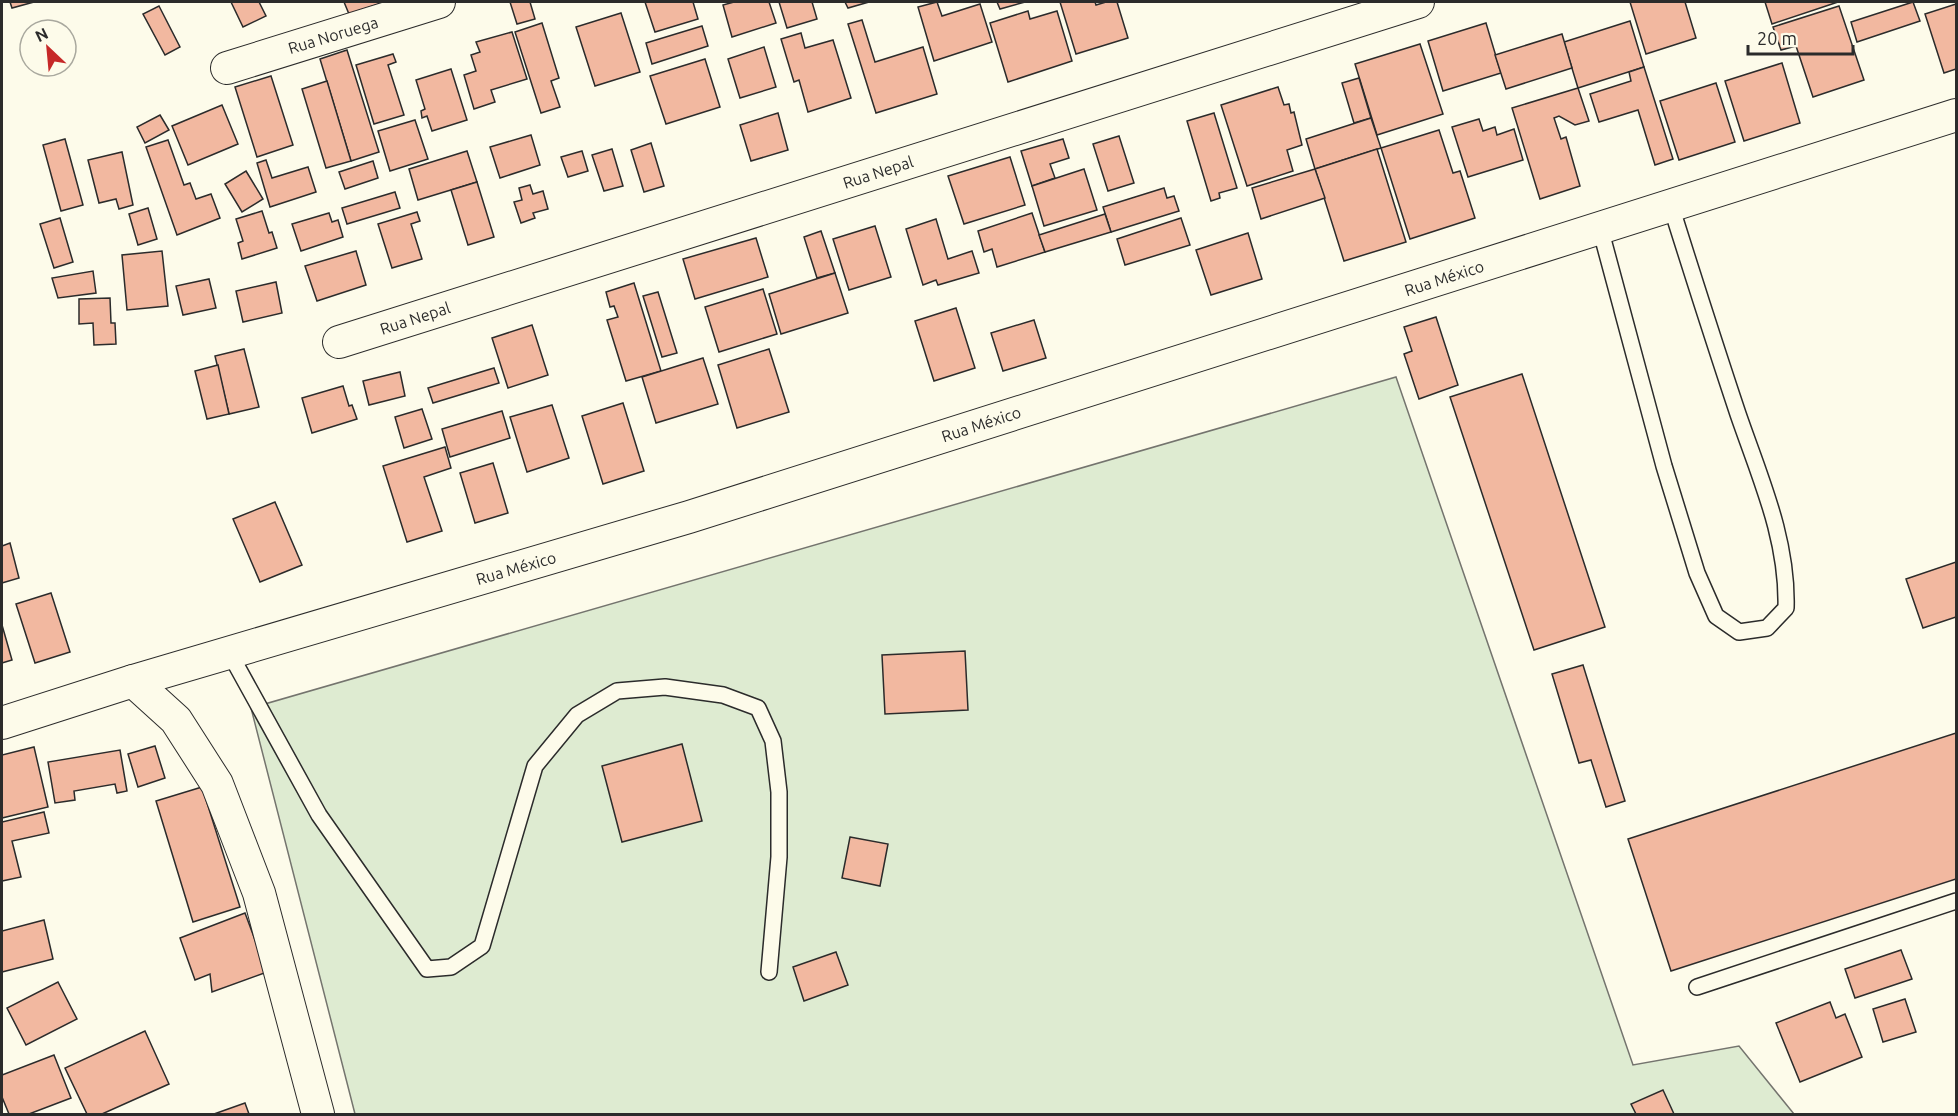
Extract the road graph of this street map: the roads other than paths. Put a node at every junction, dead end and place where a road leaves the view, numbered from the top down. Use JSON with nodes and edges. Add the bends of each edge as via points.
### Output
{"nodes":[{"id":1,"x":439,"y":2,"type":"edge"},
{"id":2,"x":1418,"y":2,"type":"edge"},
{"id":3,"x":227,"y":68,"type":"dead end"},
{"id":4,"x":1956,"y":115,"type":"edge"},
{"id":5,"x":1671,"y":206,"type":"junction"},
{"id":6,"x":1600,"y":228,"type":"junction"},
{"id":7,"x":339,"y":342,"type":"dead end"},
{"id":8,"x":228,"y":652,"type":"junction"},
{"id":9,"x":133,"y":681,"type":"junction"},
{"id":10,"x":2,"y":723,"type":"edge"},
{"id":11,"x":1956,"y":901,"type":"edge"},
{"id":12,"x":769,"y":972,"type":"dead end"},
{"id":13,"x":1697,"y":987,"type":"dead end"},
{"id":14,"x":318,"y":1114,"type":"edge"}],
"edges":[{"from":1,"to":3,"type":"street","name":"Rua Noruega"},
{"from":2,"to":7,"type":"street","name":"Rua Nepal"},
{"from":4,"to":5,"type":"street","name":"Rua México"},
{"from":5,"to":6,"type":"street","name":"Rua México"},
{"from":5,"to":6,"type":"lane","via":[[1780,538],[1786,608],[1767,628],[1739,632],[1716,616],[1697,573]]},
{"from":6,"to":8,"type":"street","name":"Rua México","via":[[689,517]]},
{"from":8,"to":9,"type":"street","name":"Rua México"},
{"from":8,"to":12,"type":"lane","via":[[319,815],[427,969],[451,967],[482,946],[535,766],[577,715],[617,691],[665,687],[723,695],[758,708],[773,741],[779,792],[779,857]]},
{"from":9,"to":10,"type":"street","name":"Rua México"},
{"from":9,"to":14,"type":"street","via":[[176,720],[217,784],[259,893]]},
{"from":11,"to":13,"type":"lane"}]}
